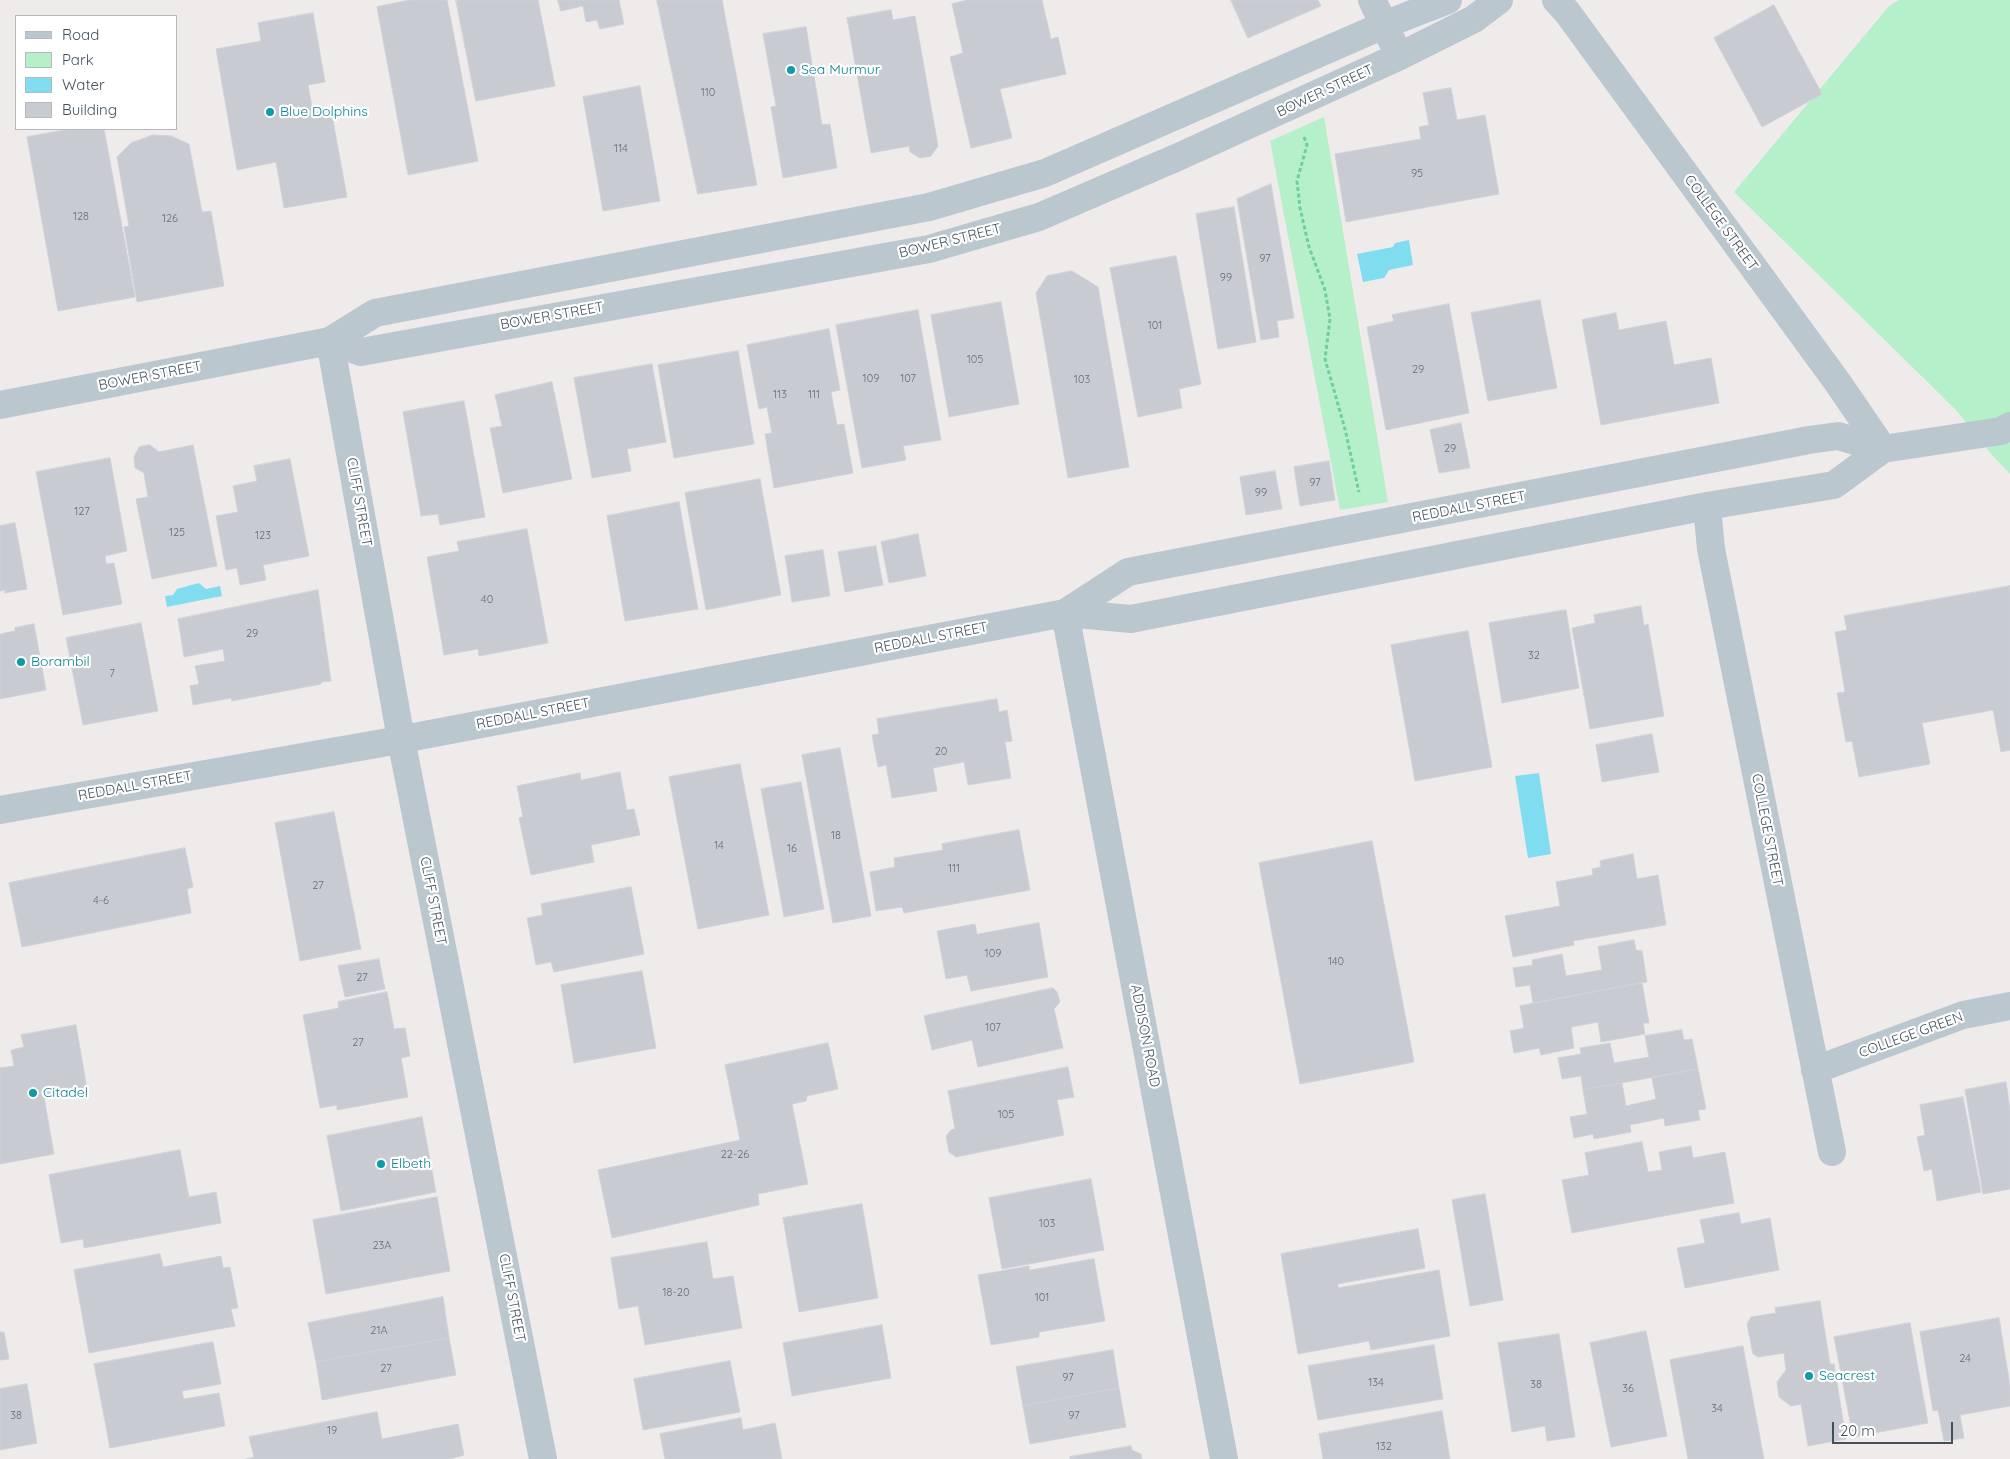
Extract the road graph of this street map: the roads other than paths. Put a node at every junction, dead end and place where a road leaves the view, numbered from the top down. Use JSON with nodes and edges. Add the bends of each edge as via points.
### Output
{"nodes":[{"id":1,"x":1372,"y":0,"type":"edge"},
{"id":2,"x":1448,"y":0,"type":"edge"},
{"id":3,"x":1499,"y":0,"type":"edge"},
{"id":4,"x":1556,"y":0,"type":"edge"},
{"id":5,"x":1384,"y":25,"type":"junction"},
{"id":6,"x":1400,"y":56,"type":"junction"},
{"id":7,"x":330,"y":341,"type":"junction"},
{"id":8,"x":0,"y":405,"type":"edge"},
{"id":9,"x":2010,"y":426,"type":"edge"},
{"id":10,"x":1882,"y":449,"type":"junction"},
{"id":11,"x":1707,"y":506,"type":"junction"},
{"id":12,"x":1065,"y":613,"type":"junction"},
{"id":13,"x":401,"y":739,"type":"junction"},
{"id":14,"x":0,"y":810,"type":"edge"},
{"id":15,"x":2010,"y":1006,"type":"edge"},
{"id":16,"x":1815,"y":1070,"type":"junction"},
{"id":17,"x":1832,"y":1152,"type":"dead end"},
{"id":18,"x":543,"y":1459,"type":"edge"},
{"id":19,"x":1224,"y":1459,"type":"edge"}],
"edges":[{"from":1,"to":5,"type":"street"},
{"from":2,"to":5,"type":"street","name":"BOWER STREET"},
{"from":3,"to":6,"type":"street","name":"BOWER STREET","via":[[1474,19]]},
{"from":4,"to":10,"type":"street","name":"COLLEGE STREET","via":[[1817,354]]},
{"from":5,"to":6,"type":"street"},
{"from":5,"to":7,"type":"street","name":"BOWER STREET","via":[[1045,173],[929,207],[375,313]]},
{"from":6,"to":7,"type":"street","name":"BOWER STREET","via":[[1039,217],[929,250],[361,352]]},
{"from":7,"to":8,"type":"street","name":"BOWER STREET"},
{"from":7,"to":13,"type":"street","name":"CLIFF STREET"},
{"from":9,"to":10,"type":"street","name":"REDDALL STREET","via":[[2001,431]]},
{"from":10,"to":11,"type":"street","name":"REDDALL STREET","via":[[1834,485]]},
{"from":10,"to":12,"type":"street","name":"REDDALL STREET","via":[[1838,436],[1128,572]]},
{"from":11,"to":12,"type":"street","name":"REDDALL STREET","via":[[1132,619]]},
{"from":11,"to":16,"type":"street","name":"COLLEGE STREET","via":[[1711,549]]},
{"from":12,"to":13,"type":"street","name":"REDDALL STREET"},
{"from":12,"to":19,"type":"street","name":"ADDISON ROAD"},
{"from":13,"to":14,"type":"street","name":"REDDALL STREET"},
{"from":13,"to":18,"type":"street","name":"CLIFF STREET"},
{"from":15,"to":16,"type":"street","name":"COLLEGE GREEN","via":[[1964,1015]]},
{"from":16,"to":17,"type":"street","name":"COLLEGE STREET"}]}
